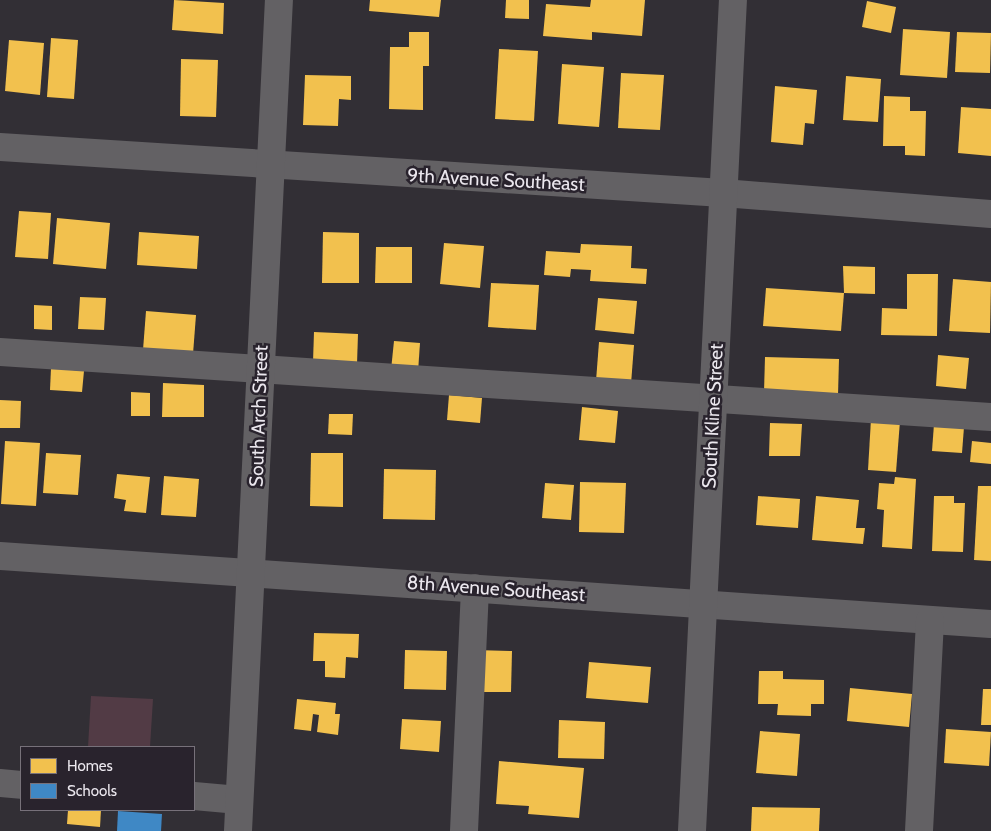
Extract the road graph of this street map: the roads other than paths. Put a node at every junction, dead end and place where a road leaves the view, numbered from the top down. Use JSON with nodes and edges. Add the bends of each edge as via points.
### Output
{"nodes":[{"id":1,"x":279,"y":0,"type":"edge"},
{"id":2,"x":733,"y":0,"type":"edge"},
{"id":3,"x":0,"y":147,"type":"edge"},
{"id":4,"x":269,"y":166,"type":"junction"},
{"id":5,"x":723,"y":193,"type":"junction"},
{"id":6,"x":991,"y":214,"type":"edge"},
{"id":7,"x":0,"y":352,"type":"edge"},
{"id":8,"x":261,"y":368,"type":"junction"},
{"id":9,"x":714,"y":397,"type":"junction"},
{"id":10,"x":991,"y":416,"type":"edge"},
{"id":11,"x":0,"y":556,"type":"edge"},
{"id":12,"x":252,"y":572,"type":"junction"},
{"id":13,"x":475,"y":588,"type":"junction"},
{"id":14,"x":704,"y":603,"type":"junction"},
{"id":15,"x":930,"y":620,"type":"junction"},
{"id":16,"x":991,"y":624,"type":"edge"},
{"id":17,"x":0,"y":783,"type":"edge"},
{"id":18,"x":20,"y":785,"type":"edge"},
{"id":19,"x":195,"y":796,"type":"edge"},
{"id":20,"x":239,"y":800,"type":"junction"},
{"id":21,"x":238,"y":831,"type":"edge"},
{"id":22,"x":464,"y":831,"type":"edge"},
{"id":23,"x":692,"y":831,"type":"edge"},
{"id":24,"x":919,"y":831,"type":"edge"}],
"edges":[{"from":1,"to":4,"type":"street","name":"South Arch Street"},
{"from":2,"to":5,"type":"street","name":"South Kline Street"},
{"from":3,"to":4,"type":"street","name":"9th Avenue Southeast"},
{"from":4,"to":5,"type":"street","name":"9th Avenue Southeast"},
{"from":4,"to":8,"type":"street","name":"South Arch Street"},
{"from":5,"to":6,"type":"street","name":"9th Avenue Southeast"},
{"from":5,"to":9,"type":"street","name":"South Kline Street"},
{"from":7,"to":8,"type":"street"},
{"from":8,"to":9,"type":"street"},
{"from":8,"to":12,"type":"street","name":"South Arch Street"},
{"from":9,"to":10,"type":"street"},
{"from":9,"to":14,"type":"street","name":"South Kline Street"},
{"from":11,"to":12,"type":"street","name":"8th Avenue Southeast"},
{"from":12,"to":13,"type":"street","name":"8th Avenue Southeast"},
{"from":12,"to":20,"type":"street","name":"South Arch Street"},
{"from":13,"to":14,"type":"street","name":"8th Avenue Southeast"},
{"from":13,"to":22,"type":"street"},
{"from":14,"to":15,"type":"street","name":"8th Avenue Southeast"},
{"from":14,"to":23,"type":"street","name":"South Kline Street"},
{"from":15,"to":16,"type":"street","name":"8th Avenue Southeast"},
{"from":15,"to":24,"type":"street"},
{"from":17,"to":18,"type":"street"},
{"from":19,"to":20,"type":"street"},
{"from":20,"to":21,"type":"street","name":"South Arch Street"}]}
